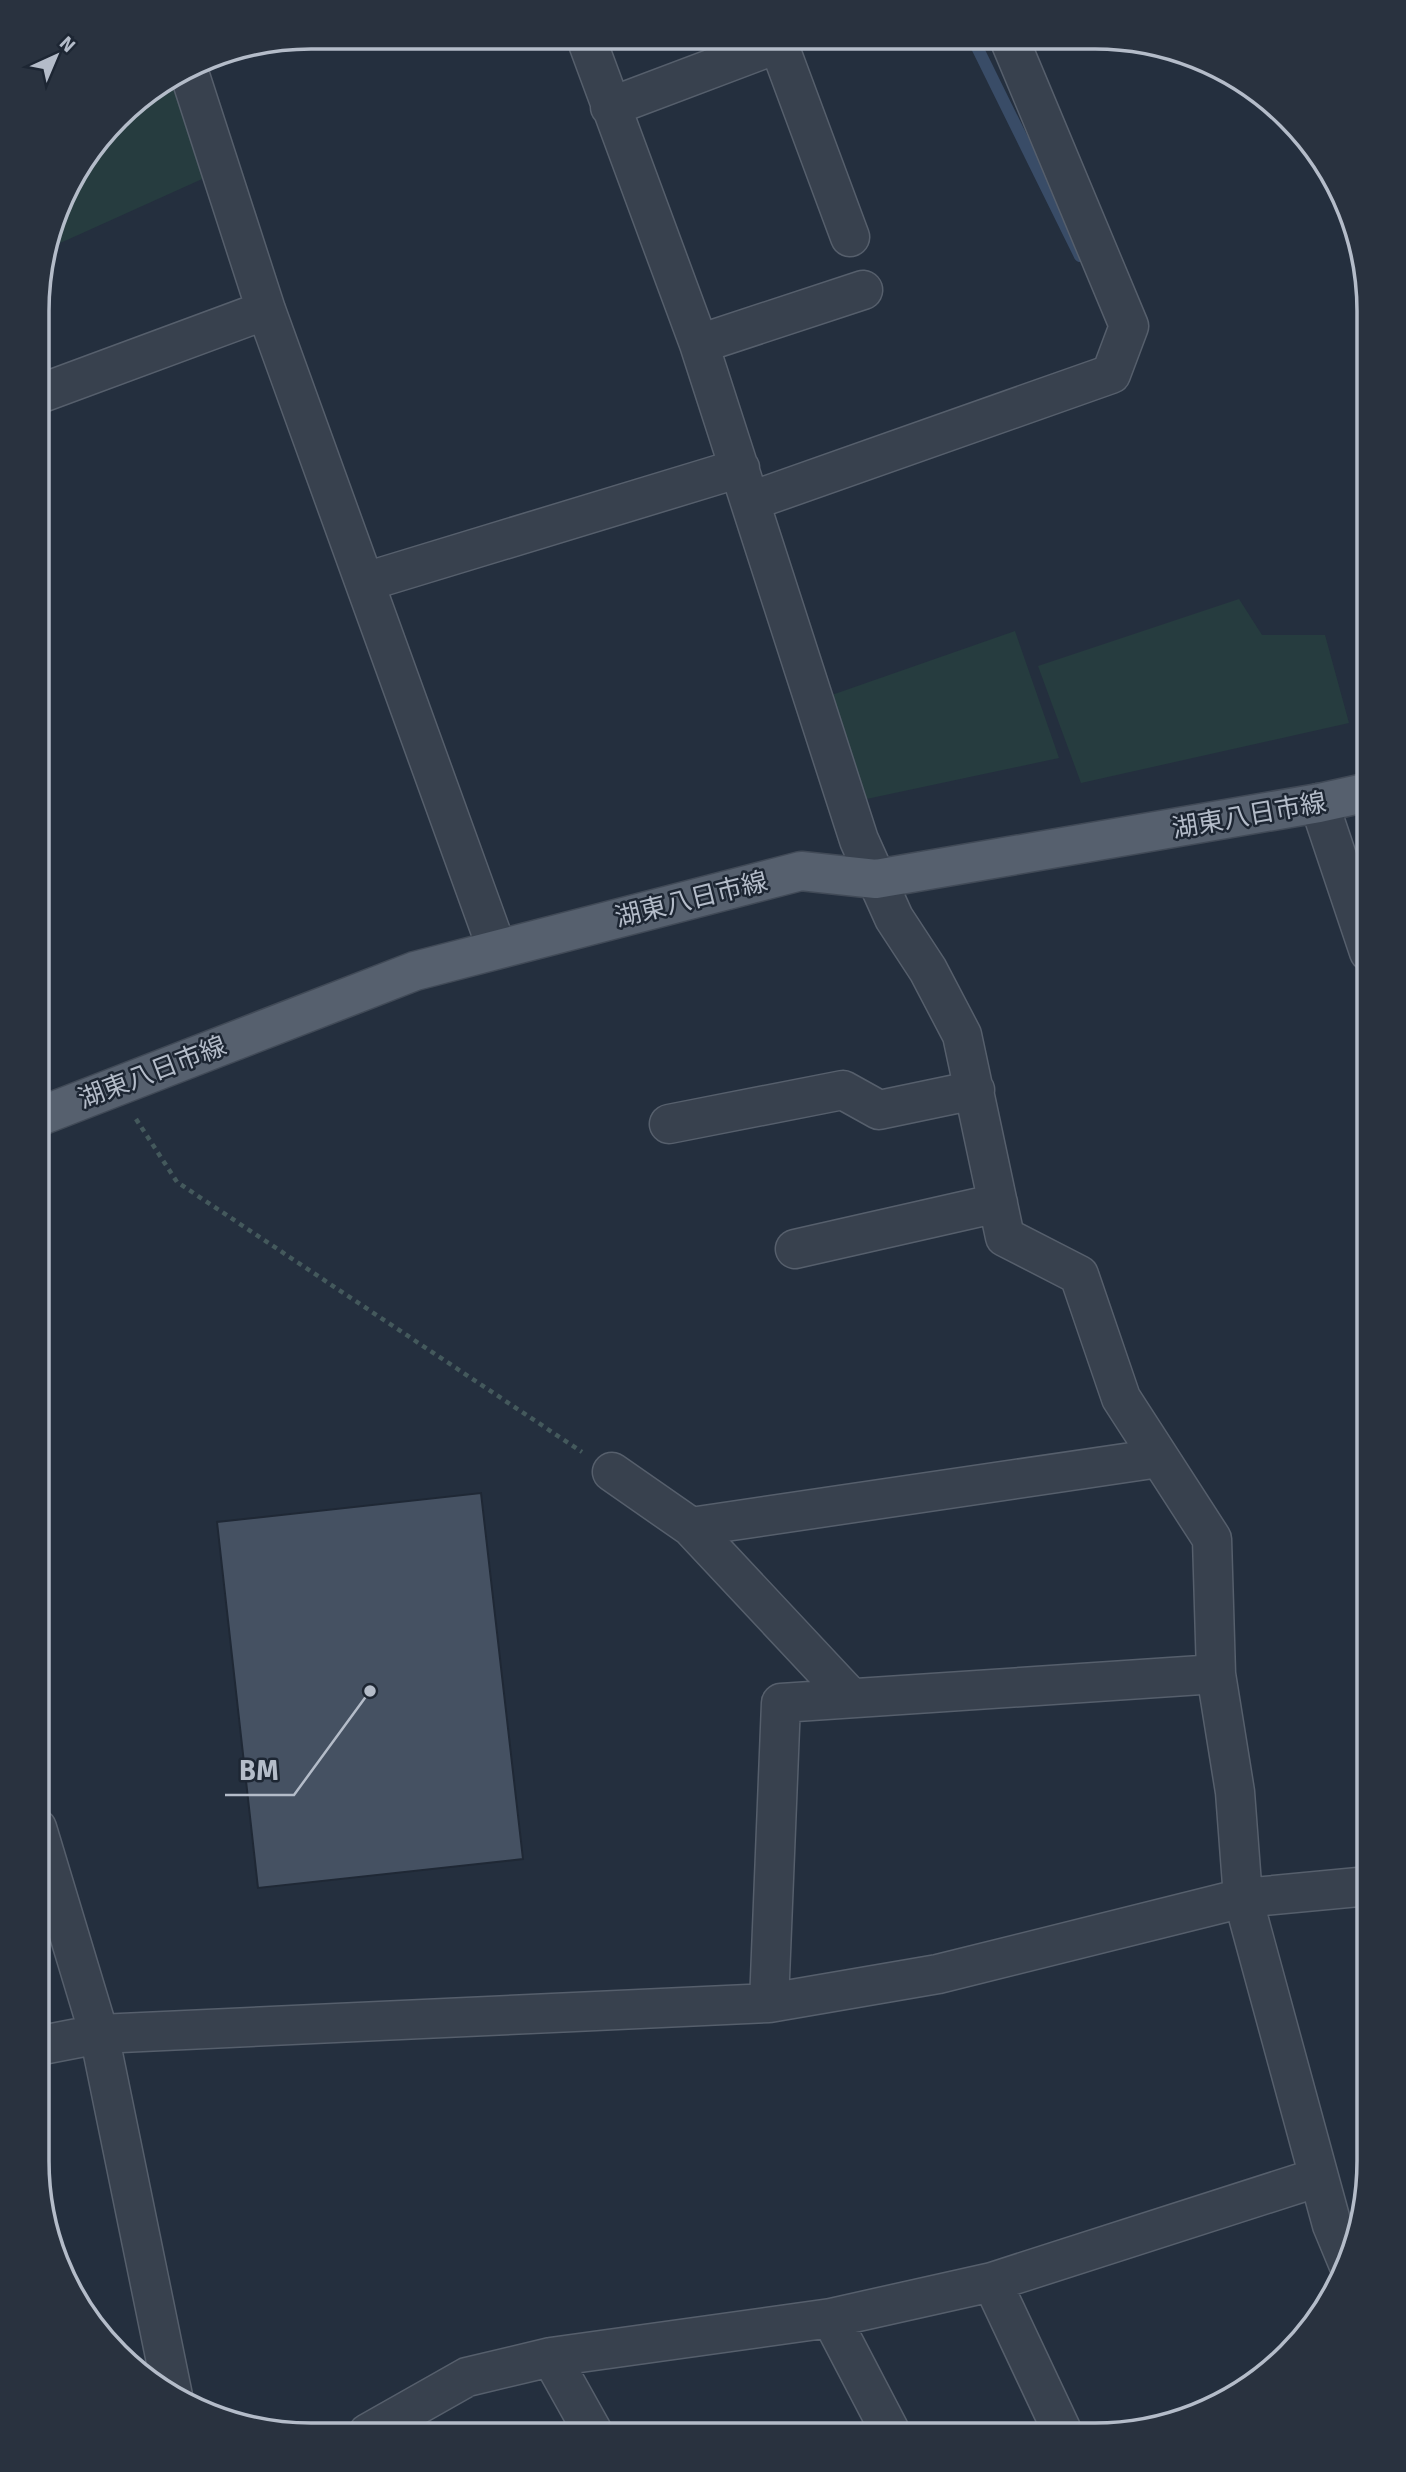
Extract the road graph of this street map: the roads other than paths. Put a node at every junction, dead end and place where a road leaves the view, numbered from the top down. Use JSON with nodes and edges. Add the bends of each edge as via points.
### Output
{"nodes":[{"id":1,"x":590,"y":49,"type":"edge"},
{"id":2,"x":759,"y":49,"type":"edge"},
{"id":3,"x":780,"y":49,"type":"edge"},
{"id":4,"x":1013,"y":49,"type":"edge"},
{"id":5,"x":191,"y":78,"type":"edge"},
{"id":6,"x":610,"y":107,"type":"junction"},
{"id":7,"x":850,"y":237,"type":"dead end"},
{"id":8,"x":863,"y":290,"type":"dead end"},
{"id":9,"x":266,"y":310,"type":"junction"},
{"id":10,"x":699,"y":344,"type":"junction"},
{"id":11,"x":49,"y":390,"type":"edge"},
{"id":12,"x":746,"y":485,"type":"junction"},
{"id":13,"x":365,"y":582,"type":"junction"},
{"id":14,"x":1357,"y":795,"type":"edge"},
{"id":15,"x":1319,"y":803,"type":"junction"},
{"id":16,"x":876,"y":879,"type":"junction"},
{"id":17,"x":1357,"y":916,"type":"edge"},
{"id":18,"x":497,"y":949,"type":"junction"},
{"id":19,"x":975,"y":1090,"type":"junction"},
{"id":20,"x":49,"y":1113,"type":"edge"},
{"id":21,"x":669,"y":1124,"type":"dead end"},
{"id":22,"x":998,"y":1203,"type":"junction"},
{"id":23,"x":795,"y":1249,"type":"dead end"},
{"id":24,"x":1159,"y":1458,"type":"junction"},
{"id":25,"x":612,"y":1472,"type":"road end"},
{"id":26,"x":691,"y":1527,"type":"junction"},
{"id":27,"x":1216,"y":1674,"type":"junction"},
{"id":28,"x":851,"y":1698,"type":"junction"},
{"id":29,"x":49,"y":1868,"type":"edge"},
{"id":30,"x":1357,"y":1887,"type":"edge"},
{"id":31,"x":1243,"y":1898,"type":"junction"},
{"id":32,"x":769,"y":2003,"type":"junction"},
{"id":33,"x":99,"y":2034,"type":"junction"},
{"id":34,"x":49,"y":2044,"type":"edge"},
{"id":35,"x":1320,"y":2177,"type":"junction"},
{"id":36,"x":1342,"y":2249,"type":"edge"},
{"id":37,"x":992,"y":2282,"type":"junction"},
{"id":38,"x":831,"y":2318,"type":"junction"},
{"id":39,"x":551,"y":2357,"type":"junction"},
{"id":40,"x":170,"y":2382,"type":"edge"},
{"id":41,"x":386,"y":2423,"type":"edge"},
{"id":42,"x":588,"y":2423,"type":"edge"},
{"id":43,"x":886,"y":2423,"type":"edge"},
{"id":44,"x":1058,"y":2423,"type":"edge"}],
"edges":[{"from":1,"to":6,"type":"street"},
{"from":2,"to":6,"type":"street"},
{"from":3,"to":7,"type":"street"},
{"from":4,"to":12,"type":"street","via":[[1129,326],[1111,374]]},
{"from":5,"to":9,"type":"street"},
{"from":6,"to":10,"type":"street"},
{"from":8,"to":10,"type":"street"},
{"from":9,"to":11,"type":"street"},
{"from":9,"to":13,"type":"street"},
{"from":10,"to":12,"type":"street"},
{"from":12,"to":13,"type":"street"},
{"from":12,"to":16,"type":"street","via":[[859,840]]},
{"from":13,"to":18,"type":"street"},
{"from":14,"to":15,"type":"main road","name":"湖東八日市線"},
{"from":15,"to":16,"type":"main road","name":"湖東八日市線"},
{"from":15,"to":17,"type":"street"},
{"from":16,"to":18,"type":"main road","name":"湖東八日市線","via":[[801,871]]},
{"from":16,"to":19,"type":"street","via":[[894,919],[929,970],[962,1035]]},
{"from":18,"to":20,"type":"main road","name":"湖東八日市線","via":[[415,971]]},
{"from":19,"to":21,"type":"street","via":[[879,1110],[843,1090]]},
{"from":19,"to":22,"type":"street"},
{"from":22,"to":23,"type":"street"},
{"from":22,"to":24,"type":"street","via":[[1005,1237],[1079,1275],[1121,1398]]},
{"from":24,"to":26,"type":"street"},
{"from":24,"to":27,"type":"street","via":[[1212,1539]]},
{"from":25,"to":26,"type":"street"},
{"from":26,"to":28,"type":"street"},
{"from":27,"to":28,"type":"street"},
{"from":27,"to":31,"type":"street","via":[[1235,1792]]},
{"from":28,"to":32,"type":"street","via":[[781,1703]]},
{"from":29,"to":33,"type":"street"},
{"from":30,"to":31,"type":"street"},
{"from":31,"to":32,"type":"street","via":[[938,1974]]},
{"from":31,"to":35,"type":"street"},
{"from":32,"to":33,"type":"street"},
{"from":33,"to":34,"type":"street"},
{"from":33,"to":40,"type":"street"},
{"from":35,"to":36,"type":"street"},
{"from":35,"to":37,"type":"street"},
{"from":37,"to":38,"type":"street"},
{"from":37,"to":44,"type":"street"},
{"from":38,"to":39,"type":"street"},
{"from":38,"to":43,"type":"street"},
{"from":39,"to":41,"type":"street","via":[[467,2377]]},
{"from":39,"to":42,"type":"street"}]}
